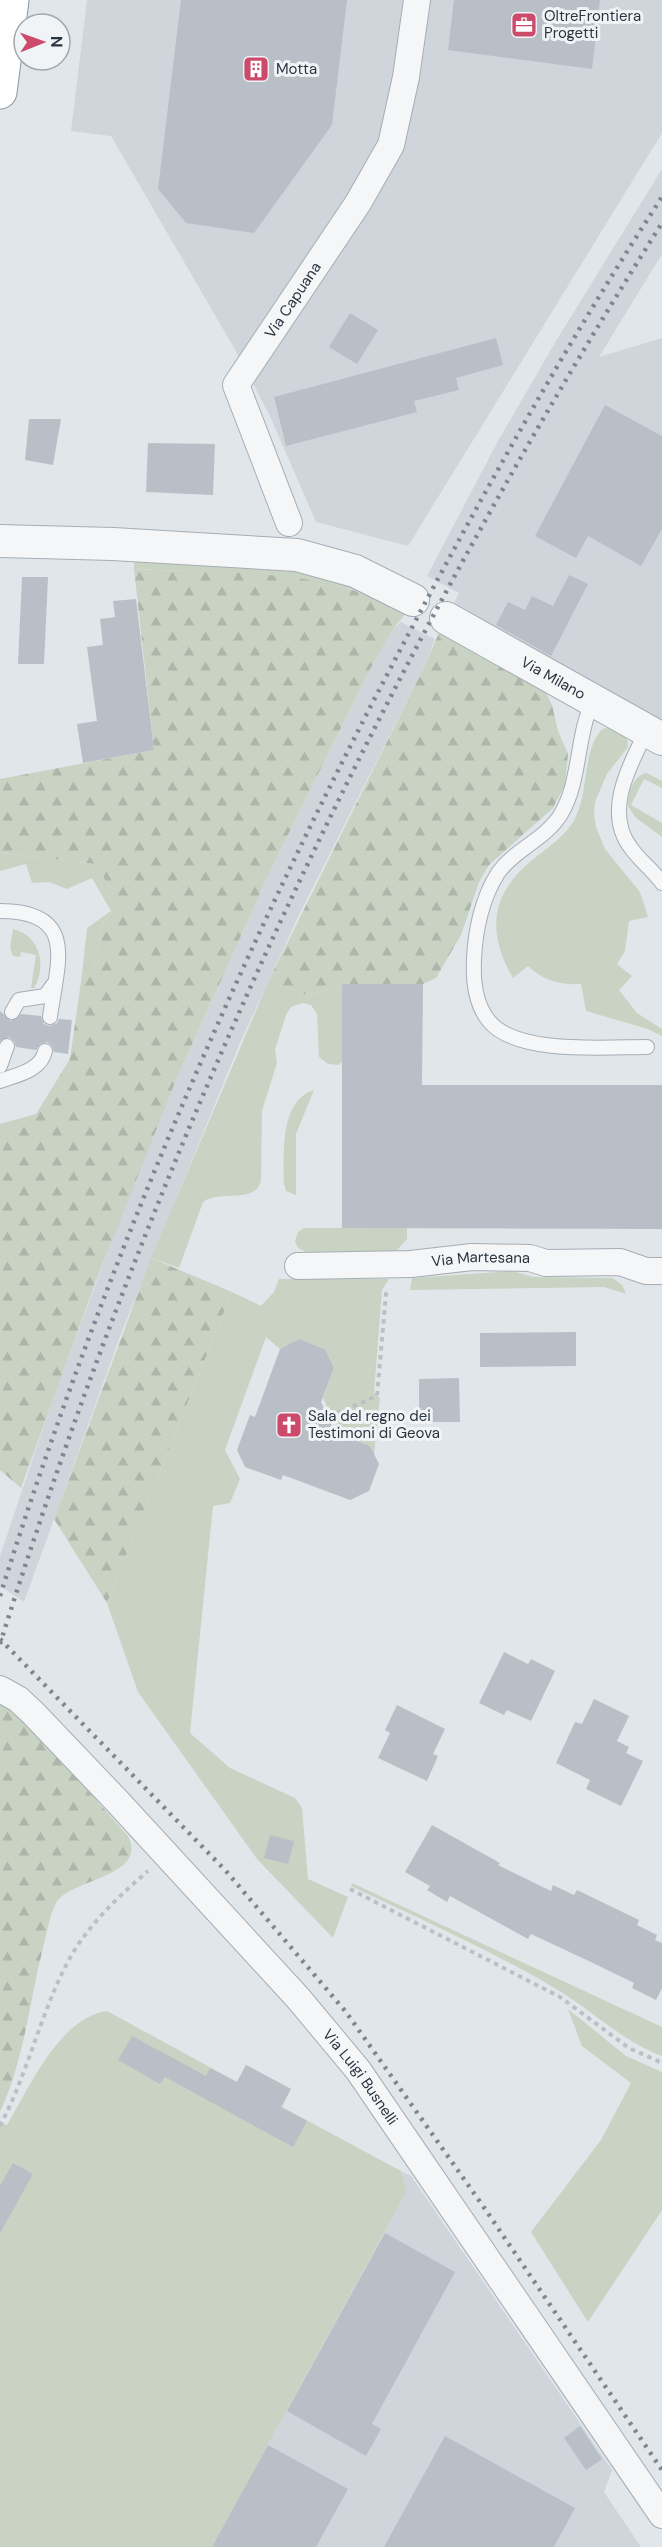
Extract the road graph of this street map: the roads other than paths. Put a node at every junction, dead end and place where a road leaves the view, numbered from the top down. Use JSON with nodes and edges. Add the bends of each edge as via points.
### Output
{"nodes":[{"id":1,"x":12,"y":0,"type":"edge"},
{"id":2,"x":417,"y":0,"type":"edge"},
{"id":3,"x":0,"y":92,"type":"edge"},
{"id":4,"x":290,"y":523,"type":"dead end"},
{"id":5,"x":0,"y":541,"type":"edge"},
{"id":6,"x":413,"y":600,"type":"dead end"},
{"id":7,"x":446,"y":618,"type":"dead end"},
{"id":8,"x":593,"y":701,"type":"junction"},
{"id":9,"x":654,"y":734,"type":"edge"},
{"id":10,"x":662,"y":883,"type":"edge"},
{"id":11,"x":0,"y":911,"type":"edge"},
{"id":12,"x":56,"y":975,"type":"junction"},
{"id":13,"x":12,"y":1012,"type":"dead end"},
{"id":14,"x":50,"y":1017,"type":"dead end"},
{"id":15,"x":7,"y":1046,"type":"dead end"},
{"id":16,"x":647,"y":1047,"type":"dead end"},
{"id":17,"x":45,"y":1051,"type":"dead end"},
{"id":18,"x":0,"y":1066,"type":"edge"},
{"id":19,"x":0,"y":1082,"type":"edge"},
{"id":20,"x":298,"y":1266,"type":"dead end"},
{"id":21,"x":662,"y":1271,"type":"edge"},
{"id":22,"x":0,"y":1689,"type":"edge"},
{"id":23,"x":662,"y":2515,"type":"edge"}],
"edges":[{"from":1,"to":3,"type":"highway"},
{"from":2,"to":4,"type":"street","name":"Via Capuana","via":[[391,145],[358,203],[236,385]]},
{"from":5,"to":6,"type":"street","via":[[297,555],[355,571]]},
{"from":7,"to":8,"type":"street","name":"Via Milano"},
{"from":8,"to":9,"type":"street","name":"Via Milano"},
{"from":8,"to":16,"type":"lane","via":[[580,736],[574,777],[562,812],[552,827],[498,873],[486,898],[476,936],[474,978],[479,1002],[489,1022],[524,1041],[569,1047]]},
{"from":9,"to":10,"type":"lane","via":[[621,790],[620,823],[630,848]]},
{"from":11,"to":12,"type":"lane","via":[[36,917],[52,928],[58,943]]},
{"from":12,"to":13,"type":"lane","via":[[45,996],[20,1000]]},
{"from":12,"to":14,"type":"lane"},
{"from":15,"to":18,"type":"lane"},
{"from":17,"to":19,"type":"lane","via":[[33,1068]]},
{"from":20,"to":21,"type":"street","name":"Via Martesana","via":[[397,1264],[472,1257],[530,1258],[546,1263],[620,1262],[646,1271]]},
{"from":22,"to":23,"type":"street","name":"Via Luigi Busnelli","via":[[33,1713],[167,1855],[358,2070]]}]}
